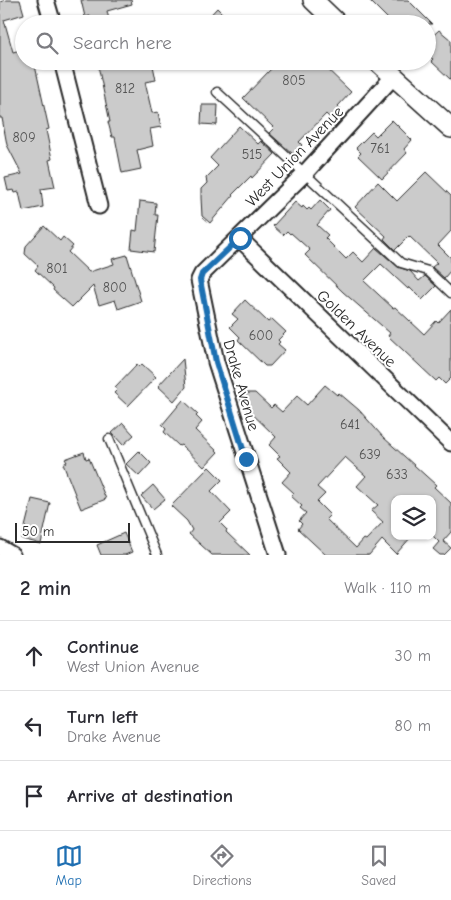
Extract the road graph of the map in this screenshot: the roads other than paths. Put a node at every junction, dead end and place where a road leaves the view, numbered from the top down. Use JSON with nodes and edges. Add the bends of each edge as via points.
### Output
{"nodes":[{"id":1,"x":46,"y":0,"type":"edge"},
{"id":2,"x":313,"y":0,"type":"edge"},
{"id":3,"x":50,"y":15,"type":"edge"},
{"id":4,"x":329,"y":15,"type":"edge"},
{"id":5,"x":64,"y":70,"type":"edge"},
{"id":6,"x":386,"y":70,"type":"edge"},
{"id":7,"x":393,"y":77,"type":"junction"},
{"id":8,"x":217,"y":92,"type":"dead end"},
{"id":9,"x":449,"y":121,"type":"edge"},
{"id":10,"x":305,"y":173,"type":"junction"},
{"id":11,"x":99,"y":206,"type":"dead end"},
{"id":12,"x":240,"y":238,"type":"junction"},
{"id":13,"x":200,"y":280,"type":"joint"},
{"id":14,"x":451,"y":293,"type":"edge"},
{"id":15,"x":109,"y":439,"type":"dead end"},
{"id":16,"x":451,"y":443,"type":"edge"},
{"id":17,"x":0,"y":548,"type":"edge"},
{"id":18,"x":12,"y":555,"type":"edge"},
{"id":19,"x":157,"y":555,"type":"edge"},
{"id":20,"x":278,"y":555,"type":"edge"}],
"edges":[{"from":1,"to":3,"type":"street"},
{"from":2,"to":4,"type":"street"},
{"from":5,"to":11,"type":"street"},
{"from":6,"to":7,"type":"street"},
{"from":7,"to":9,"type":"street"},
{"from":7,"to":10,"type":"street","name":"West Union Avenue"},
{"from":8,"to":10,"type":"lane"},
{"from":10,"to":12,"type":"street","name":"West Union Avenue"},
{"from":10,"to":14,"type":"lane","via":[[400,262],[428,271]]},
{"from":12,"to":13,"type":"street","name":"West Union Avenue","via":[[202,274]]},
{"from":12,"to":16,"type":"street","name":"Golden Avenue"},
{"from":13,"to":20,"type":"street","name":"Drake Avenue","via":[[216,362]]},
{"from":15,"to":19,"type":"lane"},
{"from":17,"to":18,"type":"street"}]}
